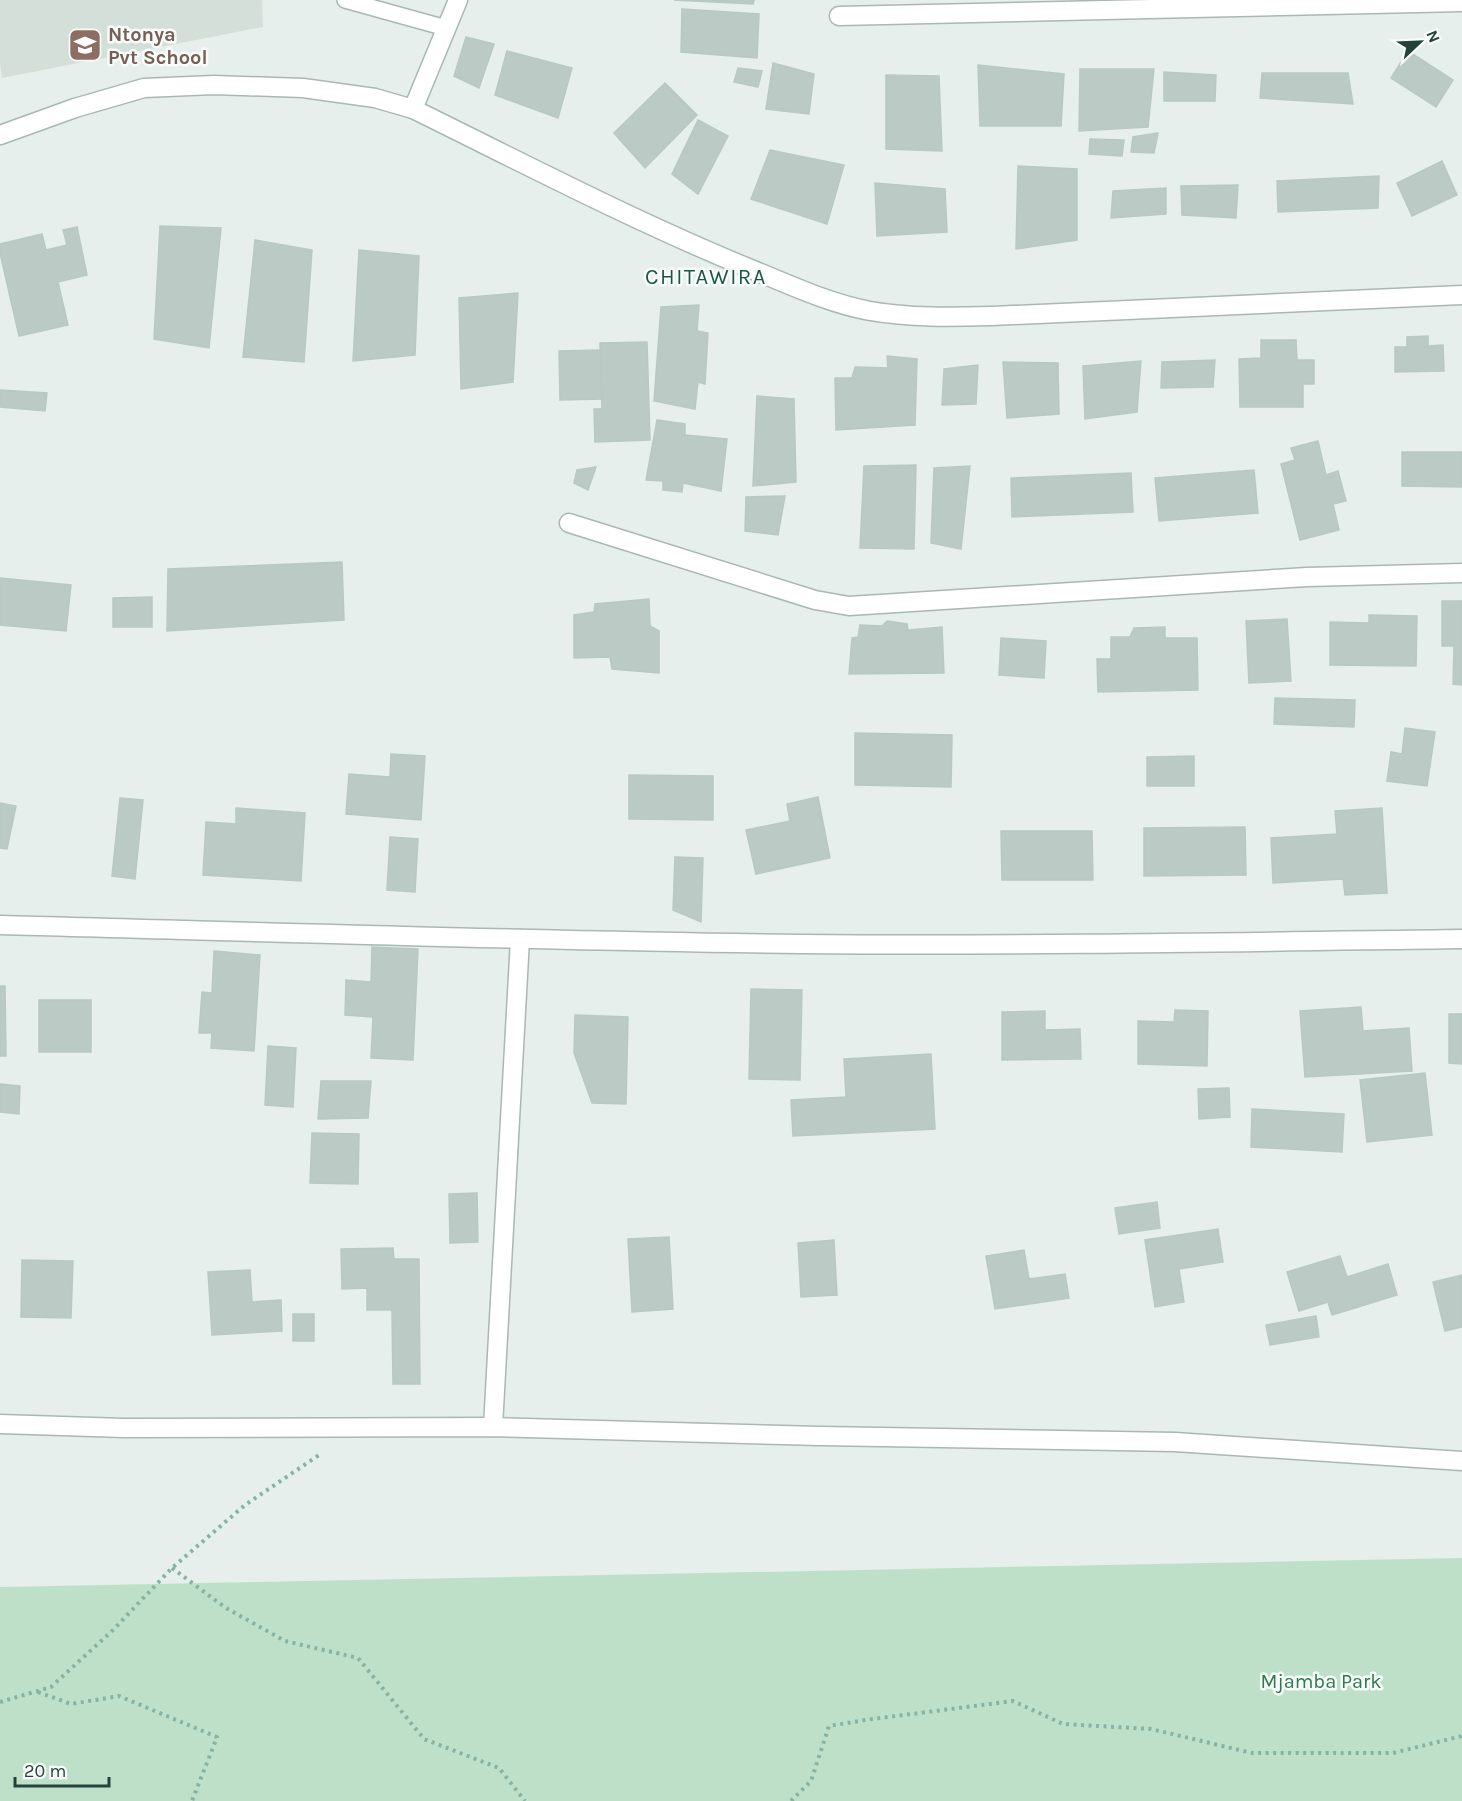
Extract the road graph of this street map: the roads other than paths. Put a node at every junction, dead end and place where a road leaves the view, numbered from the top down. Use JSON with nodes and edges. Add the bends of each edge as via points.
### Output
{"nodes":[{"id":1,"x":345,"y":0,"type":"edge"},
{"id":2,"x":458,"y":0,"type":"edge"},
{"id":3,"x":1462,"y":2,"type":"edge"},
{"id":4,"x":839,"y":16,"type":"dead end"},
{"id":5,"x":446,"y":28,"type":"junction"},
{"id":6,"x":413,"y":109,"type":"junction"},
{"id":7,"x":0,"y":135,"type":"edge"},
{"id":8,"x":1462,"y":295,"type":"edge"},
{"id":9,"x":569,"y":523,"type":"dead end"},
{"id":10,"x":1462,"y":573,"type":"edge"},
{"id":11,"x":0,"y":925,"type":"edge"},
{"id":12,"x":520,"y":939,"type":"junction"},
{"id":13,"x":1462,"y":939,"type":"edge"},
{"id":14,"x":0,"y":1424,"type":"edge"},
{"id":15,"x":493,"y":1427,"type":"junction"},
{"id":16,"x":1462,"y":1461,"type":"edge"}],
"edges":[{"from":1,"to":5,"type":"lane"},
{"from":2,"to":5,"type":"street"},
{"from":3,"to":4,"type":"street"},
{"from":5,"to":6,"type":"street"},
{"from":6,"to":7,"type":"street","via":[[375,98],[303,88],[144,88]]},
{"from":6,"to":8,"type":"street","via":[[701,248],[830,301],[869,311],[916,317],[992,316]]},
{"from":9,"to":10,"type":"street","via":[[815,600],[849,606],[1307,577]]},
{"from":11,"to":12,"type":"street"},
{"from":12,"to":13,"type":"street","via":[[802,944]]},
{"from":12,"to":15,"type":"street"},
{"from":14,"to":15,"type":"street","via":[[124,1428]]},
{"from":15,"to":16,"type":"street","via":[[1175,1442]]}]}
